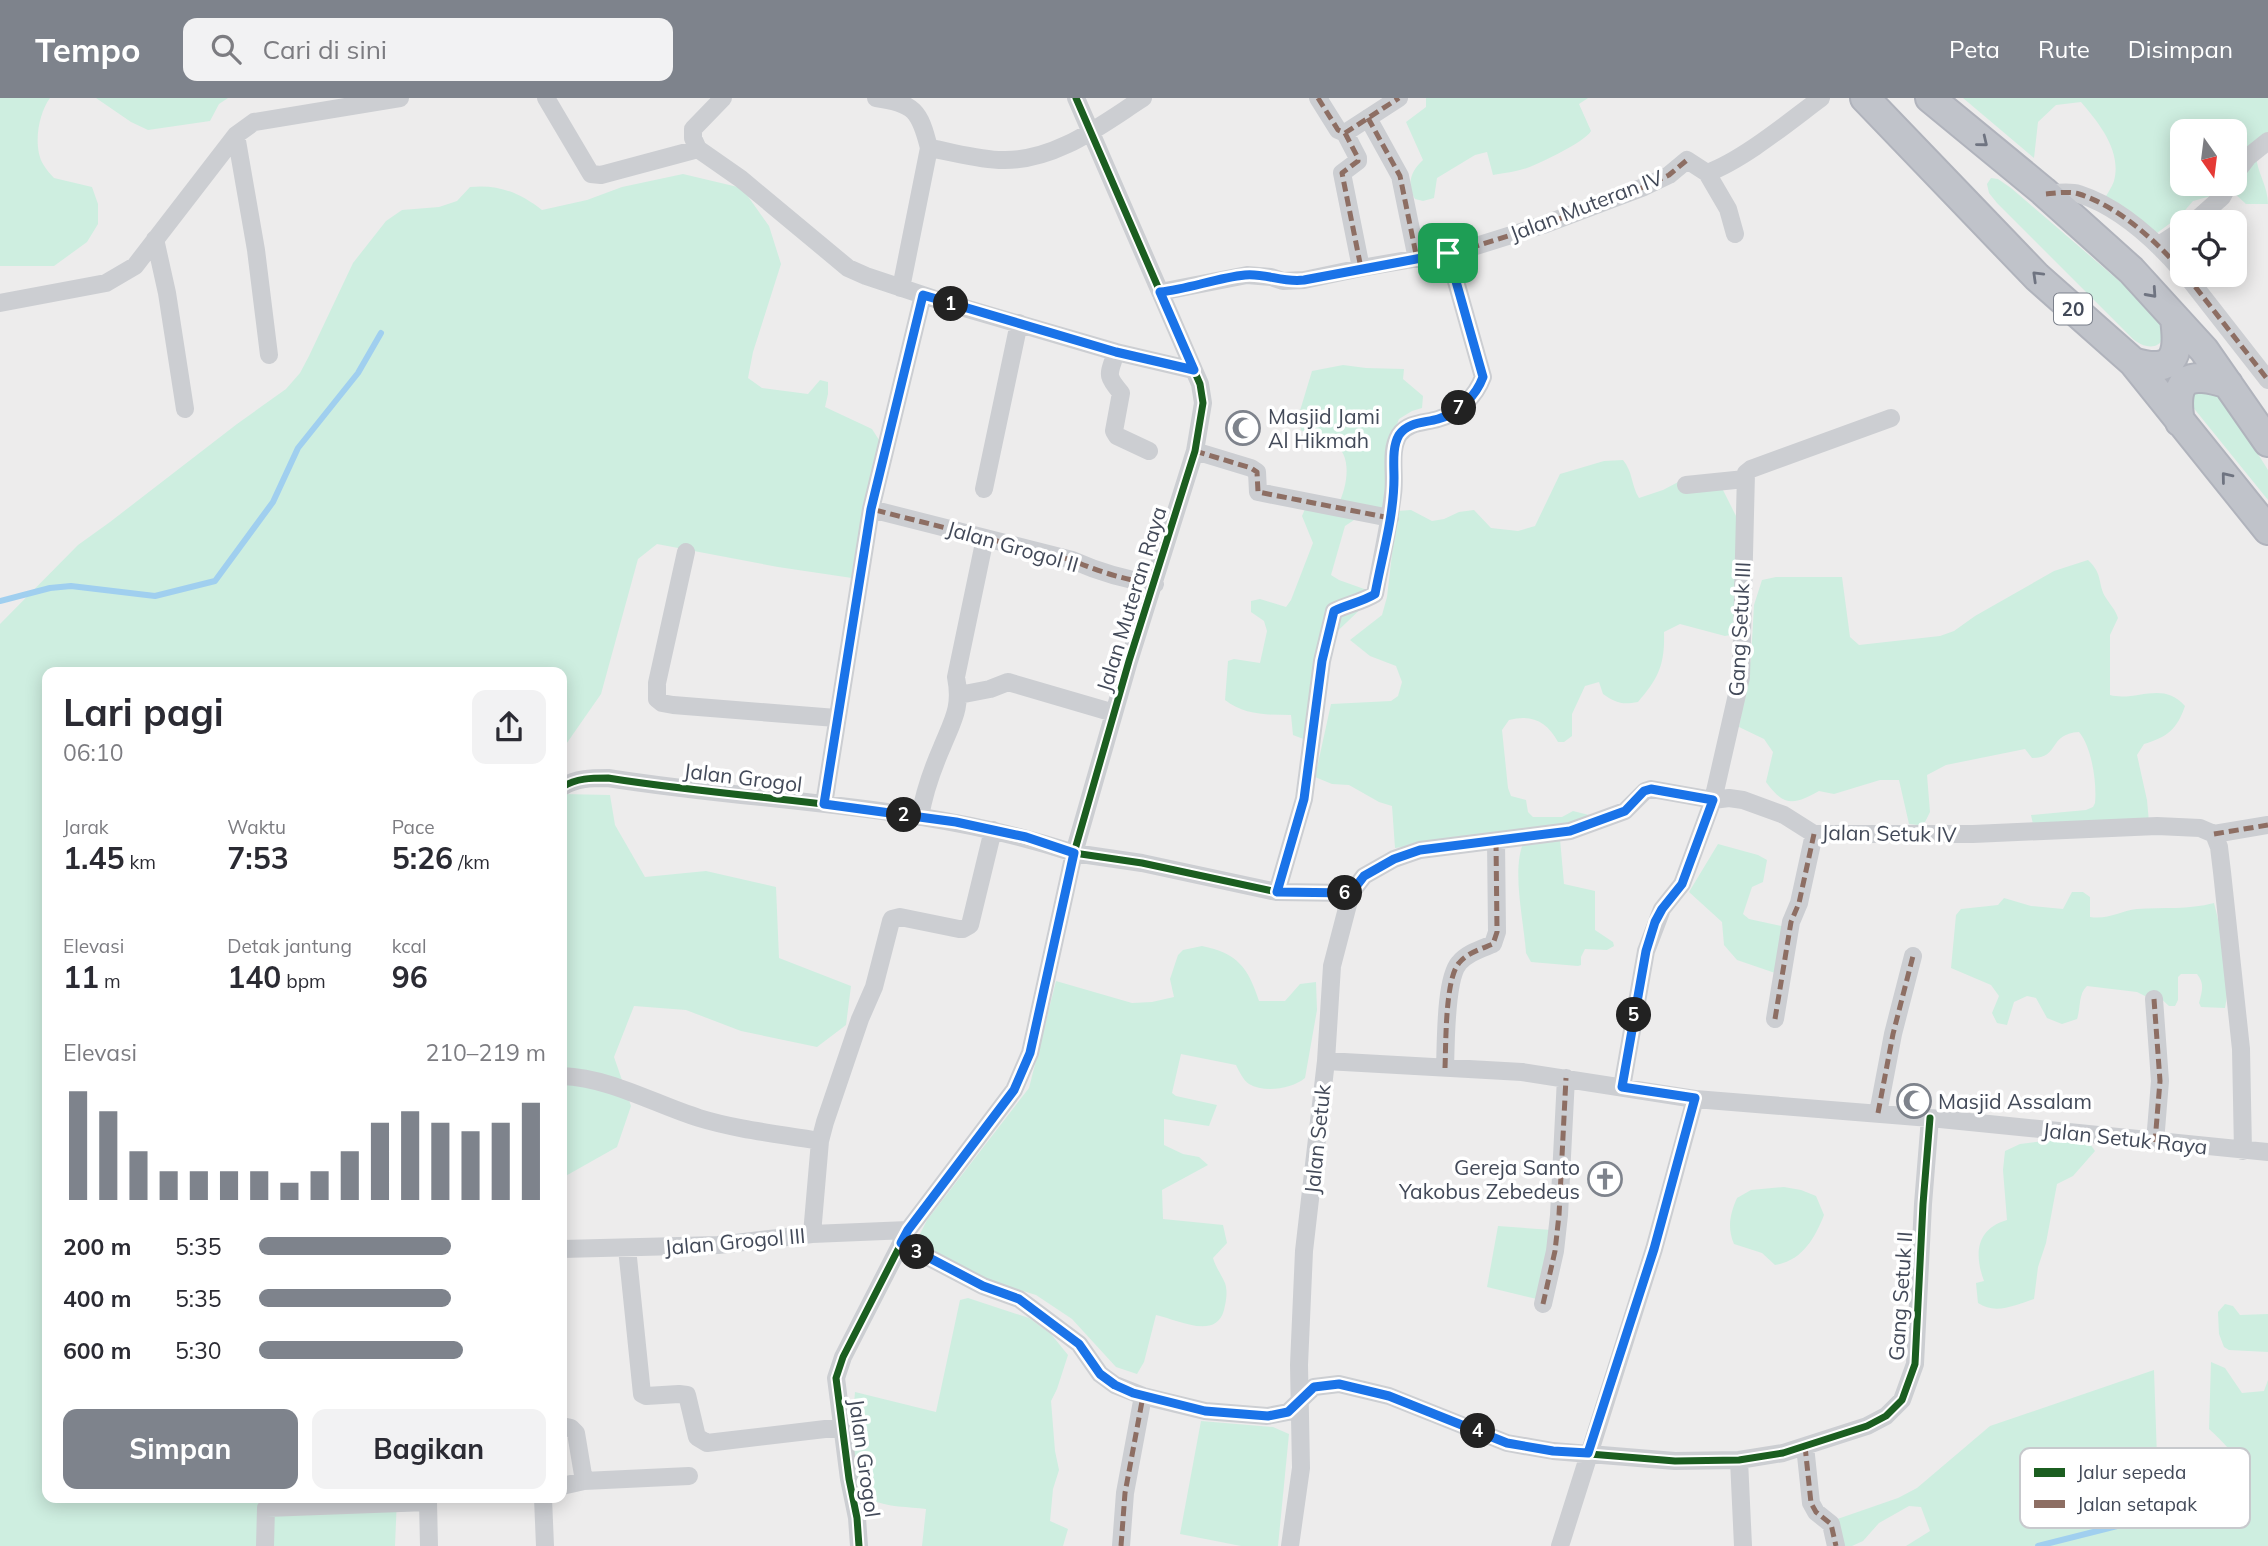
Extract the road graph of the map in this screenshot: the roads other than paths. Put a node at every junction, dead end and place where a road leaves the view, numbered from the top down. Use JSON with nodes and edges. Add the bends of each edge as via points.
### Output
{"nodes":[{"id":1,"x":400,"y":98,"type":"edge"},
{"id":2,"x":546,"y":98,"type":"edge"},
{"id":3,"x":723,"y":98,"type":"edge"},
{"id":4,"x":876,"y":98,"type":"edge"},
{"id":5,"x":1076,"y":98,"type":"edge"},
{"id":6,"x":1143,"y":98,"type":"edge"},
{"id":7,"x":1318,"y":98,"type":"edge"},
{"id":8,"x":1399,"y":98,"type":"edge"},
{"id":9,"x":1821,"y":98,"type":"edge"},
{"id":10,"x":1865,"y":98,"type":"edge"},
{"id":11,"x":1930,"y":98,"type":"edge"},
{"id":12,"x":1368,"y":118,"type":"junction"},
{"id":13,"x":1090,"y":132,"type":"junction"},
{"id":14,"x":1345,"y":133,"type":"junction"},
{"id":15,"x":236,"y":135,"type":"junction"},
{"id":16,"x":2268,"y":141,"type":"edge"},
{"id":17,"x":695,"y":143,"type":"junction"},
{"id":18,"x":929,"y":148,"type":"junction"},
{"id":19,"x":2247,"y":159,"type":"edge"},
{"id":20,"x":1707,"y":173,"type":"junction"},
{"id":21,"x":2046,"y":194,"type":"junction"},
{"id":22,"x":2223,"y":196,"type":"edge"},
{"id":23,"x":2207,"y":210,"type":"edge"},
{"id":24,"x":1735,"y":234,"type":"dead end"},
{"id":25,"x":2170,"y":238,"type":"edge"},
{"id":26,"x":155,"y":239,"type":"junction"},
{"id":27,"x":2160,"y":245,"type":"junction"},
{"id":28,"x":1448,"y":253,"type":"junction"},
{"id":29,"x":2170,"y":257,"type":"edge"},
{"id":30,"x":1417,"y":259,"type":"junction"},
{"id":31,"x":1361,"y":268,"type":"junction"},
{"id":32,"x":2195,"y":287,"type":"edge"},
{"id":33,"x":901,"y":288,"type":"junction"},
{"id":34,"x":1160,"y":292,"type":"junction"},
{"id":35,"x":923,"y":295,"type":"junction"},
{"id":36,"x":0,"y":303,"type":"edge"},
{"id":37,"x":2175,"y":318,"type":"junction"},
{"id":38,"x":1019,"y":323,"type":"junction"},
{"id":39,"x":1116,"y":352,"type":"junction"},
{"id":40,"x":269,"y":355,"type":"dead end"},
{"id":41,"x":2133,"y":362,"type":"junction"},
{"id":42,"x":1194,"y":370,"type":"junction"},
{"id":43,"x":2268,"y":380,"type":"edge"},
{"id":44,"x":2228,"y":384,"type":"junction"},
{"id":45,"x":185,"y":409,"type":"dead end"},
{"id":46,"x":1891,"y":418,"type":"dead end"},
{"id":47,"x":2180,"y":422,"type":"junction"},
{"id":48,"x":2268,"y":442,"type":"edge"},
{"id":49,"x":1149,"y":451,"type":"dead end"},
{"id":50,"x":1195,"y":451,"type":"junction"},
{"id":51,"x":1745,"y":479,"type":"junction"},
{"id":52,"x":1686,"y":485,"type":"dead end"},
{"id":53,"x":984,"y":489,"type":"dead end"},
{"id":54,"x":871,"y":509,"type":"junction"},
{"id":55,"x":1390,"y":517,"type":"junction"},
{"id":56,"x":2268,"y":530,"type":"edge"},
{"id":57,"x":985,"y":538,"type":"junction"},
{"id":58,"x":686,"y":552,"type":"dead end"},
{"id":59,"x":1154,"y":584,"type":"junction"},
{"id":60,"x":959,"y":695,"type":"junction"},
{"id":61,"x":1114,"y":713,"type":"junction"},
{"id":62,"x":836,"y":718,"type":"junction"},
{"id":63,"x":567,"y":784,"type":"edge"},
{"id":64,"x":1713,"y":800,"type":"junction"},
{"id":65,"x":824,"y":804,"type":"junction"},
{"id":66,"x":920,"y":817,"type":"junction"},
{"id":67,"x":2268,"y":825,"type":"edge"},
{"id":68,"x":993,"y":830,"type":"junction"},
{"id":69,"x":1814,"y":834,"type":"junction"},
{"id":70,"x":2214,"y":834,"type":"junction"},
{"id":71,"x":1496,"y":841,"type":"junction"},
{"id":72,"x":1074,"y":853,"type":"junction"},
{"id":73,"x":1277,"y":892,"type":"junction"},
{"id":74,"x":1351,"y":893,"type":"junction"},
{"id":75,"x":1913,"y":956,"type":"dead end"},
{"id":76,"x":2154,"y":999,"type":"dead end"},
{"id":77,"x":1775,"y":1019,"type":"dead end"},
{"id":78,"x":1326,"y":1061,"type":"junction"},
{"id":79,"x":1445,"y":1068,"type":"junction"},
{"id":80,"x":567,"y":1077,"type":"edge"},
{"id":81,"x":1566,"y":1078,"type":"junction"},
{"id":82,"x":1622,"y":1087,"type":"junction"},
{"id":83,"x":1695,"y":1098,"type":"junction"},
{"id":84,"x":1878,"y":1114,"type":"junction"},
{"id":85,"x":1930,"y":1118,"type":"junction"},
{"id":86,"x":820,"y":1141,"type":"junction"},
{"id":87,"x":2155,"y":1142,"type":"junction"},
{"id":88,"x":2243,"y":1151,"type":"junction"},
{"id":89,"x":2268,"y":1152,"type":"edge"},
{"id":90,"x":812,"y":1234,"type":"junction"},
{"id":91,"x":904,"y":1237,"type":"junction"},
{"id":92,"x":627,"y":1248,"type":"junction"},
{"id":93,"x":567,"y":1249,"type":"edge"},
{"id":94,"x":1543,"y":1304,"type":"dead end"},
{"id":95,"x":1143,"y":1396,"type":"junction"},
{"id":96,"x":1300,"y":1402,"type":"junction"},
{"id":97,"x":567,"y":1427,"type":"edge"},
{"id":98,"x":842,"y":1427,"type":"junction"},
{"id":99,"x":1805,"y":1446,"type":"junction"},
{"id":100,"x":1588,"y":1453,"type":"junction"},
{"id":101,"x":1739,"y":1460,"type":"junction"},
{"id":102,"x":689,"y":1476,"type":"dead end"},
{"id":103,"x":584,"y":1481,"type":"junction"},
{"id":104,"x":567,"y":1485,"type":"edge"},
{"id":105,"x":266,"y":1503,"type":"edge"},
{"id":106,"x":428,"y":1503,"type":"edge"},
{"id":107,"x":543,"y":1503,"type":"edge"},
{"id":108,"x":265,"y":1546,"type":"edge"},
{"id":109,"x":429,"y":1546,"type":"edge"},
{"id":110,"x":545,"y":1546,"type":"edge"},
{"id":111,"x":859,"y":1546,"type":"edge"},
{"id":112,"x":1121,"y":1546,"type":"edge"},
{"id":113,"x":1290,"y":1546,"type":"edge"},
{"id":114,"x":1560,"y":1546,"type":"edge"},
{"id":115,"x":1743,"y":1546,"type":"edge"},
{"id":116,"x":1836,"y":1546,"type":"edge"}],
"edges":[{"from":1,"to":15,"type":"street","via":[[254,122]]},
{"from":2,"to":17,"type":"street","via":[[591,174],[601,175]]},
{"from":3,"to":17,"type":"street","via":[[693,129]]},
{"from":4,"to":18,"type":"street","via":[[913,108],[923,122]]},
{"from":5,"to":13,"type":"street","name":"Jalan Muteran Raya"},
{"from":6,"to":13,"type":"street"},
{"from":7,"to":14,"type":"street","via":[[1338,130]]},
{"from":8,"to":12,"type":"street"},
{"from":9,"to":20,"type":"street","via":[[1776,132]]},
{"from":41,"to":10,"type":"highway","number":"20","one_way":true,"via":[[2038,277]]},
{"from":11,"to":21,"type":"highway","one_way":true},
{"from":12,"to":14,"type":"street"},
{"from":12,"to":30,"type":"street","via":[[1400,176]]},
{"from":13,"to":18,"type":"street","via":[[1069,145],[1019,159]]},
{"from":13,"to":34,"type":"street","name":"Jalan Muteran Raya"},
{"from":14,"to":31,"type":"street","via":[[1358,158],[1342,173]]},
{"from":15,"to":26,"type":"street"},
{"from":15,"to":40,"type":"street"},
{"from":16,"to":19,"type":"street"},
{"from":17,"to":33,"type":"street","via":[[848,268]]},
{"from":18,"to":33,"type":"street"},
{"from":20,"to":24,"type":"street","via":[[1728,209]]},
{"from":20,"to":28,"type":"street","name":"Jalan Muteran IV","via":[[1687,160],[1644,187],[1543,225]]},
{"from":21,"to":27,"type":"street","via":[[2076,193],[2107,206]]},
{"from":21,"to":37,"type":"highway","one_way":true,"via":[[2131,270]]},
{"from":22,"to":23,"type":"street"},
{"from":25,"to":27,"type":"street"},
{"from":26,"to":36,"type":"street","via":[[135,265],[106,284]]},
{"from":26,"to":45,"type":"street"},
{"from":27,"to":29,"type":"street"},
{"from":28,"to":30,"type":"street","name":"Jalan Muteran IV"},
{"from":28,"to":55,"type":"street","via":[[1483,377],[1479,389],[1455,411],[1406,428],[1399,436],[1394,449]]},
{"from":30,"to":31,"type":"street","name":"Jalan Muteran IV"},
{"from":31,"to":34,"type":"street","name":"Jalan Muteran IV","via":[[1294,282],[1247,275]]},
{"from":32,"to":43,"type":"street"},
{"from":33,"to":35,"type":"street"},
{"from":34,"to":42,"type":"street","name":"Jalan Muteran Raya"},
{"from":35,"to":38,"type":"street"},
{"from":35,"to":54,"type":"street"},
{"from":37,"to":41,"type":"highway","via":[[2176,350],[2167,364],[2158,368]]},
{"from":37,"to":44,"type":"highway"},
{"from":38,"to":39,"type":"street"},
{"from":38,"to":53,"type":"street"},
{"from":39,"to":42,"type":"street"},
{"from":39,"to":49,"type":"street","via":[[1109,375],[1121,393],[1114,431]]},
{"from":41,"to":47,"type":"highway","number":"20"},
{"from":42,"to":50,"type":"street","name":"Jalan Muteran Raya","via":[[1203,402]]},
{"from":44,"to":47,"type":"highway","via":[[2193,377],[2178,394]]},
{"from":44,"to":48,"type":"highway"},
{"from":46,"to":51,"type":"street","via":[[1751,469]]},
{"from":56,"to":47,"type":"highway","number":"20","one_way":true},
{"from":50,"to":55,"type":"street","via":[[1251,468],[1257,472],[1258,492]]},
{"from":50,"to":59,"type":"street","name":"Jalan Muteran Raya"},
{"from":51,"to":52,"type":"street"},
{"from":51,"to":64,"type":"street","name":"Gang Setuk III","via":[[1741,677]]},
{"from":54,"to":57,"type":"street","name":"Jalan Grogol II"},
{"from":54,"to":62,"type":"street"},
{"from":55,"to":73,"type":"street","via":[[1375,594],[1334,611],[1322,661],[1304,799]]},
{"from":57,"to":59,"type":"street","name":"Jalan Grogol II"},
{"from":57,"to":60,"type":"street","via":[[956,677]]},
{"from":58,"to":62,"type":"street","via":[[657,699],[673,705]]},
{"from":59,"to":61,"type":"street","name":"Jalan Muteran Raya"},
{"from":60,"to":61,"type":"street","via":[[1008,682]]},
{"from":60,"to":66,"type":"street"},
{"from":61,"to":72,"type":"street","name":"Jalan Muteran Raya"},
{"from":62,"to":65,"type":"street"},
{"from":63,"to":65,"type":"street","name":"Jalan Grogol","via":[[608,778]]},
{"from":64,"to":69,"type":"street","name":"Jalan Setuk IV","via":[[1743,800],[1784,815]]},
{"from":64,"to":71,"type":"street","name":"Jalan Setuk IV","via":[[1651,789],[1625,811],[1581,828]]},
{"from":64,"to":82,"type":"street","name":"Gang Setuk III","via":[[1682,884],[1655,922]]},
{"from":65,"to":66,"type":"street","name":"Jalan Grogol"},
{"from":66,"to":68,"type":"street","name":"Jalan Grogol"},
{"from":67,"to":70,"type":"street"},
{"from":68,"to":72,"type":"street","name":"Jalan Grogol"},
{"from":68,"to":86,"type":"street","via":[[967,928],[892,919],[874,987]]},
{"from":69,"to":70,"type":"street","name":"Jalan Setuk IV","via":[[1973,834],[2157,826],[2200,828]]},
{"from":69,"to":77,"type":"street","via":[[1791,922]]},
{"from":70,"to":88,"type":"street","via":[[2241,1049]]},
{"from":71,"to":74,"type":"street","name":"Jalan Setuk IV","via":[[1420,850],[1394,859],[1364,876]]},
{"from":71,"to":79,"type":"street","via":[[1497,932],[1493,944],[1459,963],[1451,978]]},
{"from":72,"to":73,"type":"street"},
{"from":72,"to":91,"type":"street","name":"Jalan Grogol","via":[[1030,1053],[1014,1090]]},
{"from":73,"to":74,"type":"street"},
{"from":74,"to":78,"type":"street","via":[[1332,966]]},
{"from":75,"to":84,"type":"street"},
{"from":76,"to":87,"type":"street","via":[[2160,1081]]},
{"from":78,"to":79,"type":"street","name":"Jalan Setuk"},
{"from":78,"to":96,"type":"street","name":"Jalan Setuk","via":[[1304,1251]]},
{"from":79,"to":81,"type":"street","name":"Jalan Setuk"},
{"from":80,"to":86,"type":"street","via":[[634,1092],[719,1124]]},
{"from":81,"to":82,"type":"street","name":"Jalan Setuk"},
{"from":81,"to":94,"type":"street","via":[[1559,1215]]},
{"from":82,"to":83,"type":"street","name":"Jalan Setuk"},
{"from":83,"to":84,"type":"street","name":"Jalan Setuk Raya"},
{"from":83,"to":100,"type":"street","via":[[1654,1249]]},
{"from":84,"to":85,"type":"street","name":"Jalan Setuk Raya"},
{"from":85,"to":87,"type":"street","name":"Jalan Setuk Raya"},
{"from":85,"to":99,"type":"street","name":"Gang Setuk II","via":[[1915,1364],[1902,1400],[1867,1426]]},
{"from":86,"to":90,"type":"street"},
{"from":87,"to":88,"type":"street","name":"Jalan Setuk Raya"},
{"from":88,"to":89,"type":"street","name":"Jalan Setuk Raya"},
{"from":90,"to":91,"type":"street","name":"Jalan Grogol III"},
{"from":90,"to":92,"type":"street","name":"Jalan Grogol III","via":[[718,1245]]},
{"from":91,"to":95,"type":"street","name":"Gang Setuk II","via":[[983,1286],[1019,1299],[1079,1344],[1100,1374]]},
{"from":91,"to":98,"type":"street","name":"Jalan Grogol","via":[[836,1378]]},
{"from":92,"to":93,"type":"street","name":"Jalan Grogol III"},
{"from":92,"to":98,"type":"street","via":[[642,1394],[687,1395],[697,1437],[707,1443]]},
{"from":95,"to":96,"type":"street","name":"Gang Setuk II","via":[[1205,1411],[1268,1416],[1288,1412]]},
{"from":95,"to":112,"type":"street","via":[[1125,1493]]},
{"from":96,"to":100,"type":"street","name":"Gang Setuk II","via":[[1314,1387],[1339,1384],[1389,1396],[1507,1443]]},
{"from":96,"to":113,"type":"street","name":"Jalan Setuk","via":[[1301,1468]]},
{"from":97,"to":103,"type":"street","via":[[576,1433]]},
{"from":98,"to":111,"type":"street","name":"Jalan Grogol"},
{"from":99,"to":101,"type":"street","name":"Gang Setuk II"},
{"from":99,"to":116,"type":"street","via":[[1811,1503],[1831,1524]]},
{"from":100,"to":101,"type":"street","name":"Gang Setuk II","via":[[1675,1461]]},
{"from":100,"to":114,"type":"street"},
{"from":101,"to":115,"type":"street"},
{"from":102,"to":103,"type":"street"},
{"from":103,"to":104,"type":"street"},
{"from":105,"to":108,"type":"street"},
{"from":106,"to":109,"type":"street"},
{"from":107,"to":110,"type":"street"}]}
